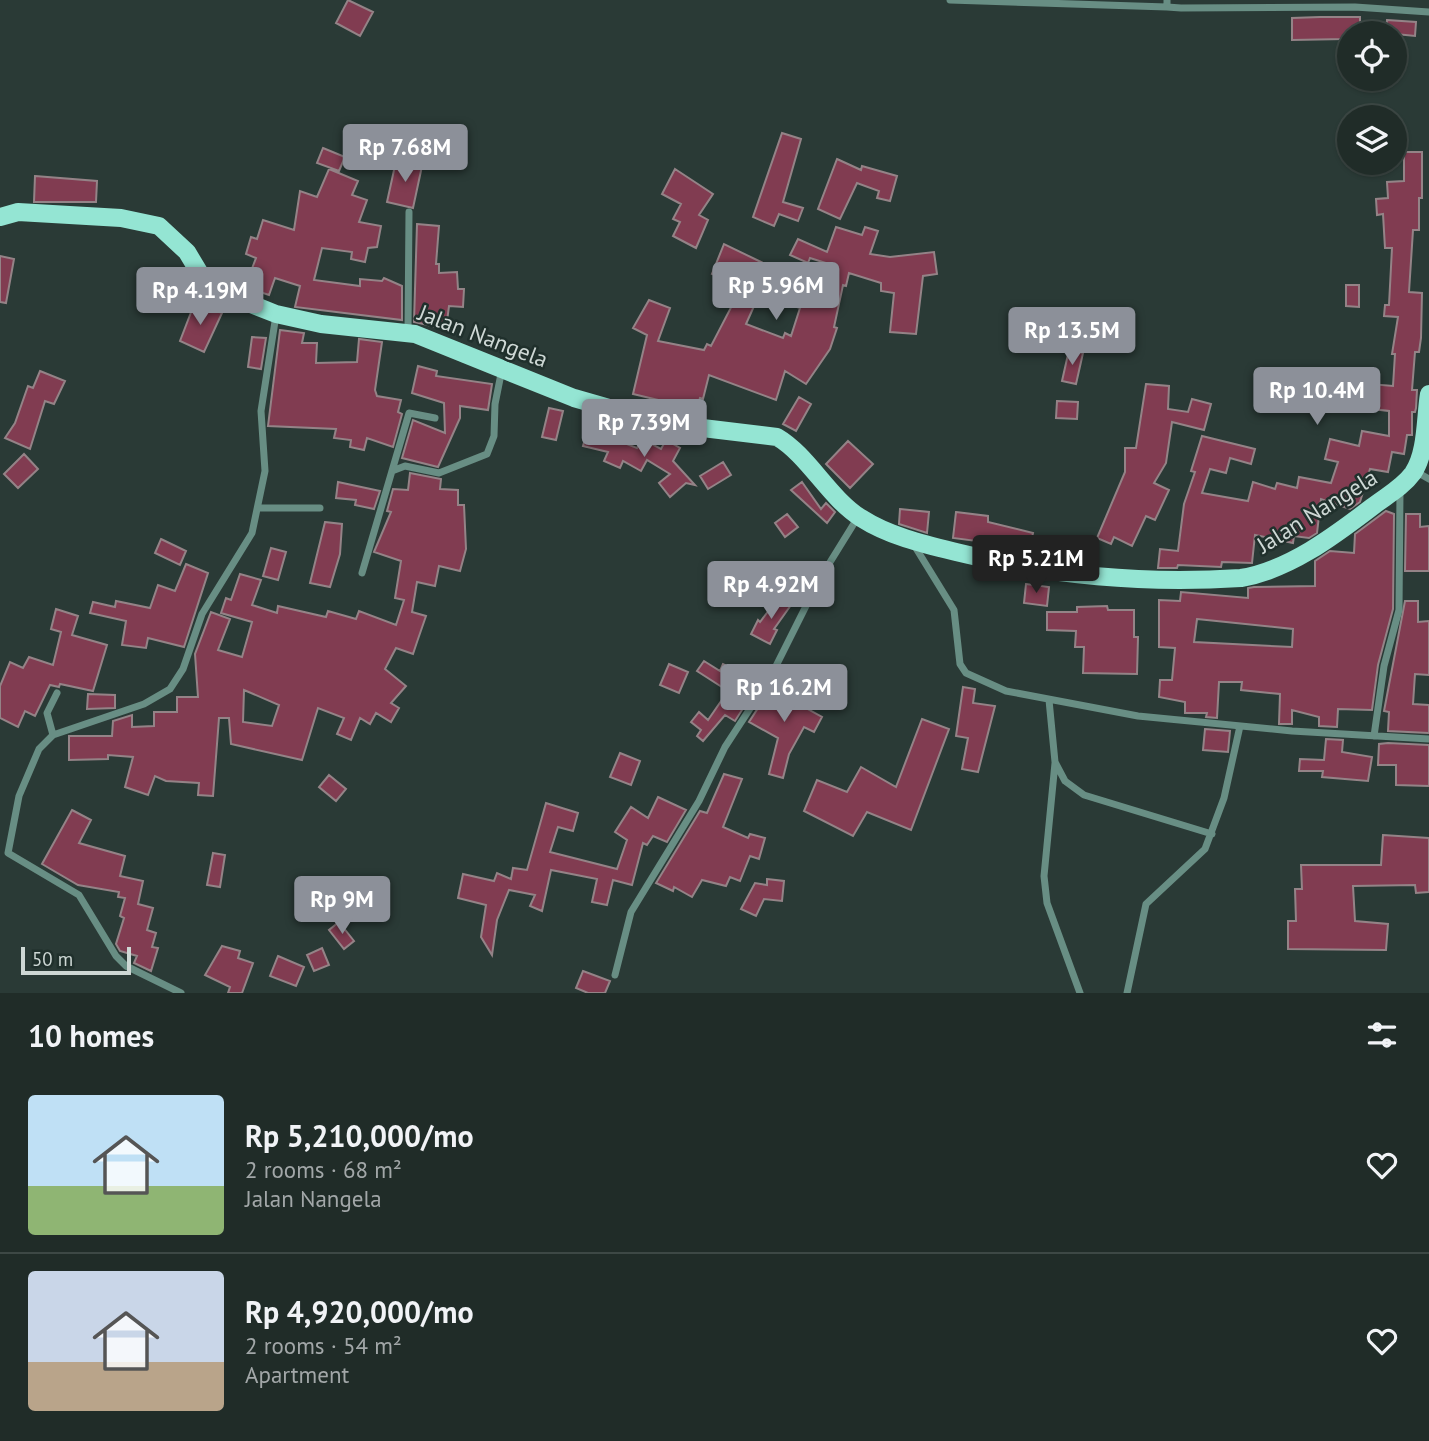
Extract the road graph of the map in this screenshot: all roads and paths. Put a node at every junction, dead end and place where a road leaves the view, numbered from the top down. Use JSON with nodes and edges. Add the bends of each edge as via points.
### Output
{"nodes":[{"id":1,"x":950,"y":0,"type":"edge"},
{"id":2,"x":1155,"y":3,"type":"edge"},
{"id":3,"x":1167,"y":3,"type":"edge"},
{"id":4,"x":1388,"y":4,"type":"edge"},
{"id":5,"x":1429,"y":12,"type":"edge"},
{"id":6,"x":409,"y":212,"type":"dead end"},
{"id":7,"x":0,"y":217,"type":"edge"},
{"id":8,"x":276,"y":314,"type":"junction"},
{"id":9,"x":408,"y":332,"type":"junction"},
{"id":10,"x":502,"y":367,"type":"junction"},
{"id":11,"x":1429,"y":394,"type":"edge"},
{"id":12,"x":1427,"y":415,"type":"edge"},
{"id":13,"x":435,"y":418,"type":"dead end"},
{"id":14,"x":392,"y":471,"type":"junction"},
{"id":15,"x":1422,"y":475,"type":"edge"},
{"id":16,"x":1400,"y":488,"type":"junction"},
{"id":17,"x":258,"y":508,"type":"junction"},
{"id":18,"x":320,"y":508,"type":"dead end"},
{"id":19,"x":858,"y":517,"type":"junction"},
{"id":20,"x":911,"y":541,"type":"junction"},
{"id":21,"x":362,"y":573,"type":"dead end"},
{"id":22,"x":57,"y":693,"type":"dead end"},
{"id":23,"x":1049,"y":701,"type":"junction"},
{"id":24,"x":1240,"y":726,"type":"junction"},
{"id":25,"x":53,"y":735,"type":"junction"},
{"id":26,"x":1374,"y":736,"type":"junction"},
{"id":27,"x":1429,"y":739,"type":"edge"},
{"id":28,"x":1055,"y":762,"type":"junction"},
{"id":29,"x":1212,"y":834,"type":"junction"},
{"id":30,"x":615,"y":975,"type":"dead end"},
{"id":31,"x":181,"y":993,"type":"edge"},
{"id":32,"x":1080,"y":993,"type":"edge"},
{"id":33,"x":1127,"y":993,"type":"edge"}],
"edges":[{"from":1,"to":2,"type":"street"},
{"from":2,"to":3,"type":"street"},
{"from":3,"to":4,"type":"street"},
{"from":4,"to":5,"type":"street"},
{"from":6,"to":9,"type":"street"},
{"from":7,"to":8,"type":"main road","name":"Jalan Nangela","via":[[18,212],[121,218],[159,226],[187,252],[208,287]]},
{"from":8,"to":9,"type":"main road","name":"Jalan Nangela","via":[[321,324]]},
{"from":8,"to":17,"type":"street","via":[[261,411],[265,471]]},
{"from":9,"to":10,"type":"main road","name":"Jalan Nangela"},
{"from":10,"to":14,"type":"street","via":[[494,436],[483,456],[439,473],[405,466]]},
{"from":10,"to":19,"type":"main road","name":"Jalan Nangela","via":[[574,398],[637,417],[777,438],[790,445]]},
{"from":11,"to":12,"type":"main road","name":"Jalan Nangela"},
{"from":12,"to":15,"type":"main road","name":"Jalan Nangela"},
{"from":13,"to":14,"type":"street","via":[[409,413]]},
{"from":14,"to":21,"type":"street"},
{"from":15,"to":16,"type":"main road","name":"Jalan Nangela"},
{"from":16,"to":20,"type":"main road","name":"Jalan Nangela","via":[[1306,552],[1261,575],[1241,578],[1084,578],[1006,565]]},
{"from":16,"to":26,"type":"street","via":[[1399,610],[1384,666]]},
{"from":17,"to":18,"type":"street"},
{"from":17,"to":25,"type":"street","via":[[248,540],[198,622],[174,684],[144,704]]},
{"from":19,"to":20,"type":"main road","name":"Jalan Nangela"},
{"from":19,"to":30,"type":"street","via":[[819,580],[770,678],[632,912]]},
{"from":20,"to":23,"type":"street","via":[[954,610],[960,664],[966,673],[1006,691]]},
{"from":22,"to":25,"type":"street","via":[[47,713]]},
{"from":23,"to":24,"type":"street"},
{"from":23,"to":28,"type":"street"},
{"from":24,"to":26,"type":"street"},
{"from":24,"to":29,"type":"street"},
{"from":25,"to":31,"type":"street","via":[[34,758],[19,796],[8,853],[79,895],[126,966]]},
{"from":26,"to":27,"type":"street"},
{"from":28,"to":29,"type":"street","via":[[1065,781],[1084,796]]},
{"from":28,"to":32,"type":"street","via":[[1045,889]]},
{"from":29,"to":33,"type":"street","via":[[1190,866],[1146,904]]}]}
